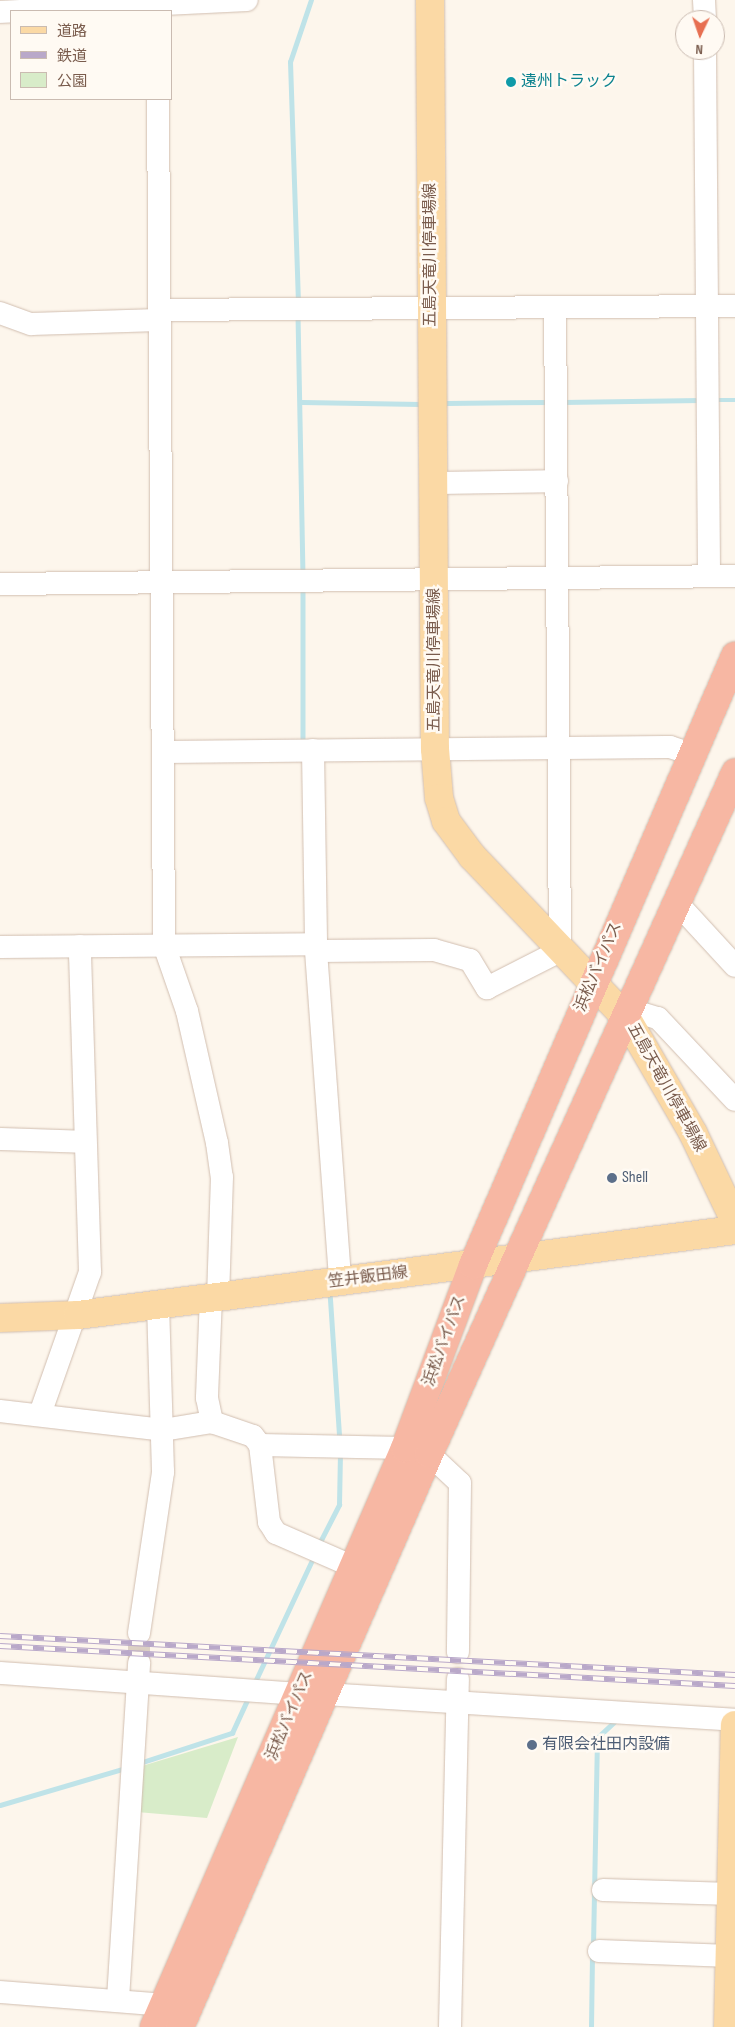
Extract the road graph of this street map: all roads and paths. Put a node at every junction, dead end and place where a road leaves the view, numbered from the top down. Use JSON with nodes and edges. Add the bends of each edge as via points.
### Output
{"nodes":[{"id":1,"x":247,"y":0,"type":"edge"},
{"id":2,"x":430,"y":0,"type":"edge"},
{"id":3,"x":158,"y":5,"type":"edge"},
{"id":4,"x":45,"y":10,"type":"edge"},
{"id":5,"x":705,"y":60,"type":"edge"},
{"id":6,"x":158,"y":100,"type":"edge"},
{"id":7,"x":430,"y":306,"type":"junction"},
{"id":8,"x":707,"y":306,"type":"junction"},
{"id":9,"x":735,"y":306,"type":"edge"},
{"id":10,"x":555,"y":307,"type":"junction"},
{"id":11,"x":0,"y":313,"type":"edge"},
{"id":12,"x":159,"y":315,"type":"junction"},
{"id":13,"x":557,"y":481,"type":"junction"},
{"id":14,"x":433,"y":483,"type":"junction"},
{"id":15,"x":709,"y":576,"type":"junction"},
{"id":16,"x":735,"y":576,"type":"edge"},
{"id":17,"x":558,"y":578,"type":"junction"},
{"id":18,"x":434,"y":580,"type":"junction"},
{"id":19,"x":163,"y":583,"type":"junction"},
{"id":20,"x":0,"y":584,"type":"edge"},
{"id":21,"x":735,"y":656,"type":"edge"},
{"id":22,"x":559,"y":748,"type":"junction"},
{"id":23,"x":435,"y":749,"type":"junction"},
{"id":24,"x":313,"y":750,"type":"junction"},
{"id":25,"x":165,"y":752,"type":"junction"},
{"id":26,"x":692,"y":754,"type":"junction"},
{"id":27,"x":735,"y":775,"type":"edge"},
{"id":28,"x":678,"y":904,"type":"junction"},
{"id":29,"x":164,"y":945,"type":"junction"},
{"id":30,"x":80,"y":946,"type":"junction"},
{"id":31,"x":0,"y":947,"type":"edge"},
{"id":32,"x":316,"y":947,"type":"junction"},
{"id":33,"x":560,"y":951,"type":"junction"},
{"id":34,"x":732,"y":955,"type":"edge"},
{"id":35,"x":591,"y":983,"type":"junction"},
{"id":36,"x":629,"y":1014,"type":"junction"},
{"id":37,"x":735,"y":1100,"type":"edge"},
{"id":38,"x":0,"y":1139,"type":"edge"},
{"id":39,"x":85,"y":1142,"type":"junction"},
{"id":40,"x":735,"y":1221,"type":"edge"},
{"id":41,"x":735,"y":1230,"type":"edge"},
{"id":42,"x":520,"y":1257,"type":"junction"},
{"id":43,"x":473,"y":1265,"type":"junction"},
{"id":44,"x":333,"y":1282,"type":"junction"},
{"id":45,"x":214,"y":1296,"type":"junction"},
{"id":46,"x":158,"y":1305,"type":"junction"},
{"id":47,"x":78,"y":1315,"type":"junction"},
{"id":48,"x":0,"y":1318,"type":"edge"},
{"id":49,"x":0,"y":1411,"type":"edge"},
{"id":50,"x":40,"y":1414,"type":"junction"},
{"id":51,"x":212,"y":1422,"type":"junction"},
{"id":52,"x":164,"y":1430,"type":"junction"},
{"id":53,"x":260,"y":1445,"type":"junction"},
{"id":54,"x":417,"y":1451,"type":"junction"},
{"id":55,"x":354,"y":1568,"type":"junction"},
{"id":56,"x":139,"y":1633,"type":"tunnel mouth"},
{"id":57,"x":458,"y":1652,"type":"dead end"},
{"id":58,"x":138,"y":1672,"type":"junction"},
{"id":59,"x":0,"y":1673,"type":"edge"},
{"id":60,"x":458,"y":1679,"type":"dead end"},
{"id":61,"x":312,"y":1694,"type":"junction"},
{"id":62,"x":455,"y":1704,"type":"junction"},
{"id":63,"x":735,"y":1720,"type":"edge"},
{"id":64,"x":735,"y":1724,"type":"edge"},
{"id":65,"x":734,"y":1826,"type":"edge"},
{"id":66,"x":604,"y":1890,"type":"dead end"},
{"id":67,"x":731,"y":1894,"type":"junction"},
{"id":68,"x":599,"y":1951,"type":"dead end"},
{"id":69,"x":730,"y":1956,"type":"junction"},
{"id":70,"x":0,"y":1992,"type":"edge"},
{"id":71,"x":118,"y":1999,"type":"junction"},
{"id":72,"x":159,"y":2016,"type":"edge"},
{"id":73,"x":180,"y":2027,"type":"edge"},
{"id":74,"x":450,"y":2027,"type":"edge"},
{"id":75,"x":728,"y":2027,"type":"edge"}],
"edges":[{"from":1,"to":3,"type":"street"},
{"from":2,"to":7,"type":"main road","name":"五島天竜川停車場線"},
{"from":3,"to":4,"type":"street"},
{"from":5,"to":8,"type":"street"},
{"from":6,"to":12,"type":"street"},
{"from":7,"to":10,"type":"street"},
{"from":7,"to":12,"type":"street"},
{"from":7,"to":14,"type":"main road","name":"五島天竜川停車場線"},
{"from":8,"to":9,"type":"street"},
{"from":8,"to":10,"type":"street"},
{"from":8,"to":15,"type":"street"},
{"from":10,"to":13,"type":"street"},
{"from":11,"to":12,"type":"street","via":[[31,324]]},
{"from":12,"to":19,"type":"street"},
{"from":13,"to":14,"type":"street"},
{"from":13,"to":17,"type":"street"},
{"from":14,"to":18,"type":"main road","name":"五島天竜川停車場線"},
{"from":15,"to":16,"type":"street"},
{"from":15,"to":17,"type":"street"},
{"from":17,"to":18,"type":"street"},
{"from":17,"to":22,"type":"street"},
{"from":18,"to":19,"type":"street"},
{"from":18,"to":23,"type":"main road","name":"五島天竜川停車場線"},
{"from":19,"to":20,"type":"street"},
{"from":19,"to":25,"type":"street"},
{"from":21,"to":26,"type":"highway","name":"浜松バイパス"},
{"from":22,"to":23,"type":"street"},
{"from":22,"to":26,"type":"street","via":[[670,747]]},
{"from":22,"to":33,"type":"street"},
{"from":23,"to":24,"type":"street"},
{"from":23,"to":33,"type":"main road","name":"五島天竜川停車場線","via":[[446,821],[472,856]]},
{"from":24,"to":25,"type":"street"},
{"from":24,"to":32,"type":"street"},
{"from":25,"to":29,"type":"street"},
{"from":26,"to":35,"type":"highway","name":"浜松バイパス"},
{"from":27,"to":28,"type":"highway","name":"浜松バイパス"},
{"from":28,"to":34,"type":"street"},
{"from":28,"to":36,"type":"highway","name":"浜松バイパス"},
{"from":29,"to":30,"type":"street"},
{"from":29,"to":32,"type":"street"},
{"from":29,"to":45,"type":"street","via":[[187,1011],[222,1177]]},
{"from":30,"to":31,"type":"street"},
{"from":30,"to":39,"type":"street"},
{"from":32,"to":33,"type":"street","via":[[434,950],[470,960],[487,988]]},
{"from":32,"to":44,"type":"street"},
{"from":33,"to":35,"type":"main road","name":"五島天竜川停車場線"},
{"from":35,"to":36,"type":"main road","name":"五島天竜川停車場線"},
{"from":35,"to":43,"type":"highway","name":"浜松バイパス"},
{"from":36,"to":37,"type":"street","via":[[658,1018]]},
{"from":36,"to":40,"type":"main road","name":"五島天竜川停車場線","via":[[693,1133]]},
{"from":36,"to":42,"type":"highway","name":"浜松バイパス"},
{"from":38,"to":39,"type":"street"},
{"from":39,"to":47,"type":"street","via":[[90,1272]]},
{"from":41,"to":42,"type":"main road","name":"笠井飯田線"},
{"from":42,"to":43,"type":"main road","name":"笠井飯田線"},
{"from":42,"to":54,"type":"highway","name":"浜松バイパス"},
{"from":43,"to":44,"type":"main road","name":"笠井飯田線"},
{"from":43,"to":54,"type":"highway","name":"浜松バイパス"},
{"from":44,"to":45,"type":"main road","name":"笠井飯田線"},
{"from":45,"to":46,"type":"main road","name":"笠井飯田線"},
{"from":45,"to":51,"type":"street","via":[[207,1398]]},
{"from":46,"to":47,"type":"main road","name":"笠井飯田線"},
{"from":46,"to":52,"type":"street"},
{"from":47,"to":48,"type":"main road","name":"笠井飯田線"},
{"from":47,"to":50,"type":"street"},
{"from":49,"to":50,"type":"street"},
{"from":50,"to":52,"type":"street"},
{"from":51,"to":52,"type":"street"},
{"from":51,"to":53,"type":"street","via":[[253,1436]]},
{"from":52,"to":56,"type":"street","via":[[163,1472]]},
{"from":53,"to":54,"type":"street"},
{"from":53,"to":55,"type":"street","via":[[269,1522],[276,1533]]},
{"from":54,"to":55,"type":"highway","name":"浜松バイパス"},
{"from":54,"to":57,"type":"street","via":[[460,1483]]},
{"from":54,"to":61,"type":"highway","name":"浜松バイパス"},
{"from":55,"to":61,"type":"highway","name":"浜松バイパス"},
{"from":58,"to":59,"type":"street"},
{"from":58,"to":61,"type":"street"},
{"from":58,"to":71,"type":"street"},
{"from":60,"to":62,"type":"street"},
{"from":61,"to":62,"type":"street"},
{"from":61,"to":72,"type":"highway","name":"浜松バイパス"},
{"from":61,"to":73,"type":"highway","name":"浜松バイパス"},
{"from":62,"to":63,"type":"street"},
{"from":62,"to":74,"type":"street"},
{"from":64,"to":65,"type":"main road"},
{"from":65,"to":67,"type":"main road"},
{"from":66,"to":67,"type":"street"},
{"from":67,"to":69,"type":"main road"},
{"from":68,"to":69,"type":"street"},
{"from":69,"to":75,"type":"main road"},
{"from":70,"to":71,"type":"street"},
{"from":71,"to":72,"type":"street"}]}
